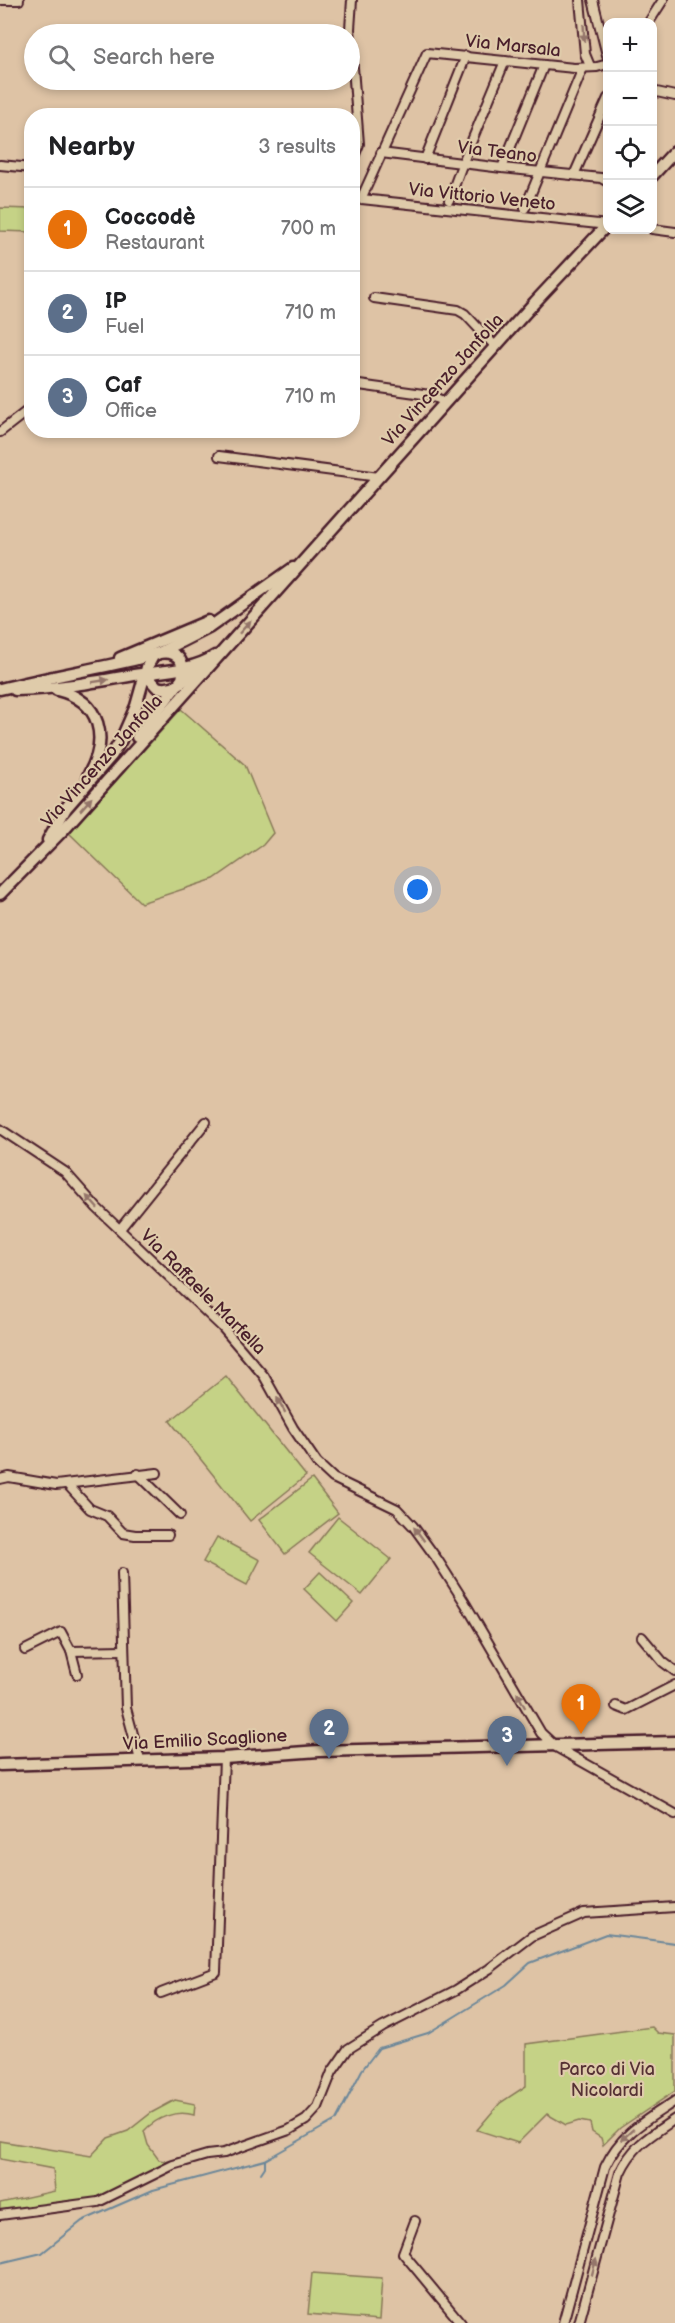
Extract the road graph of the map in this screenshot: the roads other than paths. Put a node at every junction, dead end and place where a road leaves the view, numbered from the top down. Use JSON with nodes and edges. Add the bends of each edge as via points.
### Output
{"nodes":[{"id":1,"x":0,"y":0,"type":"edge"},
{"id":2,"x":19,"y":0,"type":"edge"},
{"id":3,"x":352,"y":0,"type":"edge"},
{"id":4,"x":580,"y":0,"type":"edge"},
{"id":5,"x":593,"y":0,"type":"edge"},
{"id":6,"x":663,"y":0,"type":"edge"},
{"id":7,"x":652,"y":18,"type":"edge"},
{"id":8,"x":350,"y":24,"type":"edge"},
{"id":9,"x":603,"y":41,"type":"edge"},
{"id":10,"x":466,"y":56,"type":"junction"},
{"id":11,"x":505,"y":61,"type":"junction"},
{"id":12,"x":603,"y":64,"type":"edge"},
{"id":13,"x":544,"y":65,"type":"junction"},
{"id":14,"x":587,"y":67,"type":"junction"},
{"id":15,"x":355,"y":90,"type":"edge"},
{"id":16,"x":657,"y":92,"type":"edge"},
{"id":17,"x":675,"y":96,"type":"edge"},
{"id":18,"x":356,"y":108,"type":"edge"},
{"id":19,"x":603,"y":109,"type":"edge"},
{"id":20,"x":675,"y":151,"type":"edge"},
{"id":21,"x":381,"y":153,"type":"junction"},
{"id":22,"x":424,"y":159,"type":"junction"},
{"id":23,"x":462,"y":162,"type":"junction"},
{"id":24,"x":0,"y":165,"type":"edge"},
{"id":25,"x":24,"y":167,"type":"edge"},
{"id":26,"x":502,"y":168,"type":"junction"},
{"id":27,"x":657,"y":171,"type":"edge"},
{"id":28,"x":540,"y":172,"type":"junction"},
{"id":29,"x":574,"y":175,"type":"junction"},
{"id":30,"x":606,"y":180,"type":"edge"},
{"id":31,"x":360,"y":193,"type":"edge"},
{"id":32,"x":360,"y":199,"type":"edge"},
{"id":33,"x":449,"y":200,"type":"dead end"},
{"id":34,"x":525,"y":208,"type":"dead end"},
{"id":35,"x":603,"y":225,"type":"edge"},
{"id":36,"x":603,"y":229,"type":"edge"},
{"id":37,"x":657,"y":230,"type":"edge"},
{"id":38,"x":675,"y":232,"type":"edge"},
{"id":39,"x":374,"y":298,"type":"dead end"},
{"id":40,"x":496,"y":346,"type":"junction"},
{"id":41,"x":360,"y":385,"type":"edge"},
{"id":42,"x":445,"y":402,"type":"junction"},
{"id":43,"x":24,"y":413,"type":"edge"},
{"id":44,"x":0,"y":432,"type":"edge"},
{"id":45,"x":219,"y":456,"type":"dead end"},
{"id":46,"x":379,"y":477,"type":"junction"},
{"id":47,"x":305,"y":559,"type":"junction"},
{"id":48,"x":252,"y":596,"type":"junction"},
{"id":49,"x":225,"y":648,"type":"junction"},
{"id":50,"x":159,"y":653,"type":"junction"},
{"id":51,"x":208,"y":660,"type":"junction"},
{"id":52,"x":92,"y":668,"type":"junction"},
{"id":53,"x":183,"y":668,"type":"junction"},
{"id":54,"x":145,"y":674,"type":"junction"},
{"id":55,"x":179,"y":684,"type":"junction"},
{"id":56,"x":51,"y":688,"type":"junction"},
{"id":57,"x":0,"y":690,"type":"edge"},
{"id":58,"x":110,"y":777,"type":"junction"},
{"id":59,"x":75,"y":796,"type":"junction"},
{"id":60,"x":46,"y":846,"type":"junction"},
{"id":61,"x":0,"y":894,"type":"edge"},
{"id":62,"x":206,"y":1122,"type":"dead end"},
{"id":63,"x":0,"y":1129,"type":"edge"},
{"id":64,"x":120,"y":1229,"type":"junction"},
{"id":65,"x":157,"y":1473,"type":"dead end"},
{"id":66,"x":138,"y":1474,"type":"junction"},
{"id":67,"x":0,"y":1479,"type":"edge"},
{"id":68,"x":68,"y":1484,"type":"junction"},
{"id":69,"x":180,"y":1515,"type":"dead end"},
{"id":70,"x":168,"y":1535,"type":"dead end"},
{"id":71,"x":122,"y":1573,"type":"dead end"},
{"id":72,"x":642,"y":1637,"type":"dead end"},
{"id":73,"x":25,"y":1650,"type":"dead end"},
{"id":74,"x":124,"y":1650,"type":"junction"},
{"id":75,"x":71,"y":1651,"type":"junction"},
{"id":76,"x":675,"y":1671,"type":"edge"},
{"id":77,"x":77,"y":1674,"type":"dead end"},
{"id":78,"x":675,"y":1685,"type":"edge"},
{"id":79,"x":616,"y":1706,"type":"dead end"},
{"id":80,"x":675,"y":1742,"type":"edge"},
{"id":81,"x":556,"y":1747,"type":"junction"},
{"id":82,"x":224,"y":1758,"type":"junction"},
{"id":83,"x":140,"y":1760,"type":"junction"},
{"id":84,"x":0,"y":1765,"type":"edge"},
{"id":85,"x":675,"y":1814,"type":"edge"},
{"id":86,"x":675,"y":1907,"type":"edge"},
{"id":87,"x":161,"y":1993,"type":"dead end"},
{"id":88,"x":675,"y":2101,"type":"edge"},
{"id":89,"x":675,"y":2119,"type":"edge"},
{"id":90,"x":0,"y":2215,"type":"edge"},
{"id":91,"x":415,"y":2221,"type":"dead end"},
{"id":92,"x":461,"y":2323,"type":"edge"},
{"id":93,"x":563,"y":2323,"type":"edge"},
{"id":94,"x":579,"y":2323,"type":"edge"}],
"edges":[{"from":1,"to":2,"type":"street"},
{"from":3,"to":8,"type":"street"},
{"from":4,"to":14,"type":"street","one_way":true},
{"from":5,"to":9,"type":"street"},
{"from":6,"to":7,"type":"street"},
{"from":10,"to":11,"type":"street","name":"Via Marsala"},
{"from":10,"to":21,"type":"street","name":"Via Marsala","via":[[431,52],[425,55]]},
{"from":10,"to":22,"type":"street"},
{"from":11,"to":13,"type":"street","name":"Via Marsala"},
{"from":11,"to":23,"type":"street"},
{"from":12,"to":14,"type":"street","name":"Via Marsala"},
{"from":13,"to":14,"type":"street","name":"Via Marsala"},
{"from":13,"to":26,"type":"street"},
{"from":14,"to":28,"type":"street"},
{"from":15,"to":18,"type":"street"},
{"from":16,"to":17,"type":"street"},
{"from":19,"to":29,"type":"street"},
{"from":20,"to":27,"type":"main road"},
{"from":21,"to":22,"type":"street","name":"Via Teano"},
{"from":21,"to":31,"type":"street"},
{"from":22,"to":23,"type":"street","name":"Via Teano"},
{"from":23,"to":26,"type":"street","name":"Via Teano"},
{"from":23,"to":33,"type":"street"},
{"from":24,"to":25,"type":"street"},
{"from":26,"to":28,"type":"street","name":"Via Teano"},
{"from":28,"to":29,"type":"street","name":"Via Teano"},
{"from":28,"to":34,"type":"street"},
{"from":29,"to":30,"type":"street","name":"Via Teano"},
{"from":32,"to":35,"type":"street","name":"Via Vittorio Veneto"},
{"from":36,"to":40,"type":"main road","name":"Via Vincenzo Janfolla"},
{"from":37,"to":38,"type":"street"},
{"from":39,"to":40,"type":"street","via":[[461,312]]},
{"from":40,"to":42,"type":"main road","name":"Via Vincenzo Janfolla"},
{"from":41,"to":42,"type":"street","via":[[430,395]]},
{"from":42,"to":46,"type":"main road","name":"Via Vincenzo Janfolla"},
{"from":43,"to":44,"type":"street"},
{"from":45,"to":46,"type":"street"},
{"from":46,"to":47,"type":"main road","name":"Via Vincenzo Janfolla"},
{"from":47,"to":48,"type":"main road","name":"Via Vincenzo Janfolla"},
{"from":49,"to":47,"type":"main road","name":"Via Vincenzo Janfolla","one_way":true},
{"from":48,"to":50,"type":"main road","name":"Via Vincenzo Janfolla","via":[[210,627]]},
{"from":48,"to":52,"type":"main road","via":[[177,635]]},
{"from":49,"to":51,"type":"main road"},
{"from":49,"to":58,"type":"main road","name":"Via Vincenzo Janfolla"},
{"from":50,"to":52,"type":"main road"},
{"from":50,"to":53,"type":"main road","via":[[172,653]]},
{"from":50,"to":54,"type":"main road","name":"Via Vincenzo Janfolla","via":[[149,661]]},
{"from":51,"to":53,"type":"main road"},
{"from":51,"to":55,"type":"main road"},
{"from":52,"to":57,"type":"main road"},
{"from":53,"to":54,"type":"main road"},
{"from":53,"to":55,"type":"main road"},
{"from":54,"to":55,"type":"main road","via":[[157,687],[168,689]]},
{"from":56,"to":54,"type":"main road","one_way":true},
{"from":54,"to":59,"type":"main road","name":"Via Vincenzo Janfolla","via":[[121,740]]},
{"from":55,"to":58,"type":"main road"},
{"from":56,"to":57,"type":"main road"},
{"from":56,"to":59,"type":"main road","via":[[81,699],[98,728],[97,760]]},
{"from":60,"to":58,"type":"main road","name":"Via Vincenzo Janfolla","one_way":true},
{"from":59,"to":60,"type":"main road","name":"Via Vincenzo Janfolla","via":[[57,821]]},
{"from":60,"to":61,"type":"main road"},
{"from":62,"to":64,"type":"street"},
{"from":64,"to":63,"type":"street","name":"Via Raffaele Marfella","one_way":true,"via":[[65,1172]]},
{"from":81,"to":64,"type":"street","name":"Via Raffaele Marfella","one_way":true,"via":[[537,1729],[465,1603],[413,1526],[397,1509],[333,1478],[316,1463],[264,1376],[222,1327]]},
{"from":65,"to":66,"type":"street"},
{"from":66,"to":68,"type":"street"},
{"from":66,"to":69,"type":"street"},
{"from":67,"to":68,"type":"street"},
{"from":68,"to":70,"type":"street","via":[[90,1509],[107,1516],[123,1533]]},
{"from":71,"to":74,"type":"street"},
{"from":72,"to":76,"type":"street"},
{"from":73,"to":75,"type":"street","via":[[61,1632]]},
{"from":74,"to":75,"type":"street"},
{"from":74,"to":83,"type":"street","via":[[126,1708]]},
{"from":75,"to":77,"type":"street"},
{"from":78,"to":79,"type":"street","via":[[626,1710]]},
{"from":80,"to":81,"type":"main road","name":"Via Emilio Scaglione"},
{"from":81,"to":82,"type":"main road","name":"Via Emilio Scaglione","via":[[319,1751]]},
{"from":81,"to":85,"type":"street","name":"Via Raffaele Marfella"},
{"from":82,"to":83,"type":"main road","name":"Via Emilio Scaglione"},
{"from":82,"to":87,"type":"street","via":[[216,1972]]},
{"from":83,"to":84,"type":"main road","name":"Via Emilio Scaglione"},
{"from":86,"to":90,"type":"street","via":[[584,1913],[532,1936],[456,1990],[348,2049],[332,2072],[318,2107],[289,2130],[224,2153],[173,2165],[98,2202]]},
{"from":88,"to":93,"type":"street","one_way":true,"via":[[627,2134],[613,2151]]},
{"from":94,"to":89,"type":"street","one_way":true,"via":[[626,2159],[637,2145]]},
{"from":91,"to":92,"type":"street","via":[[403,2253]]}]}
